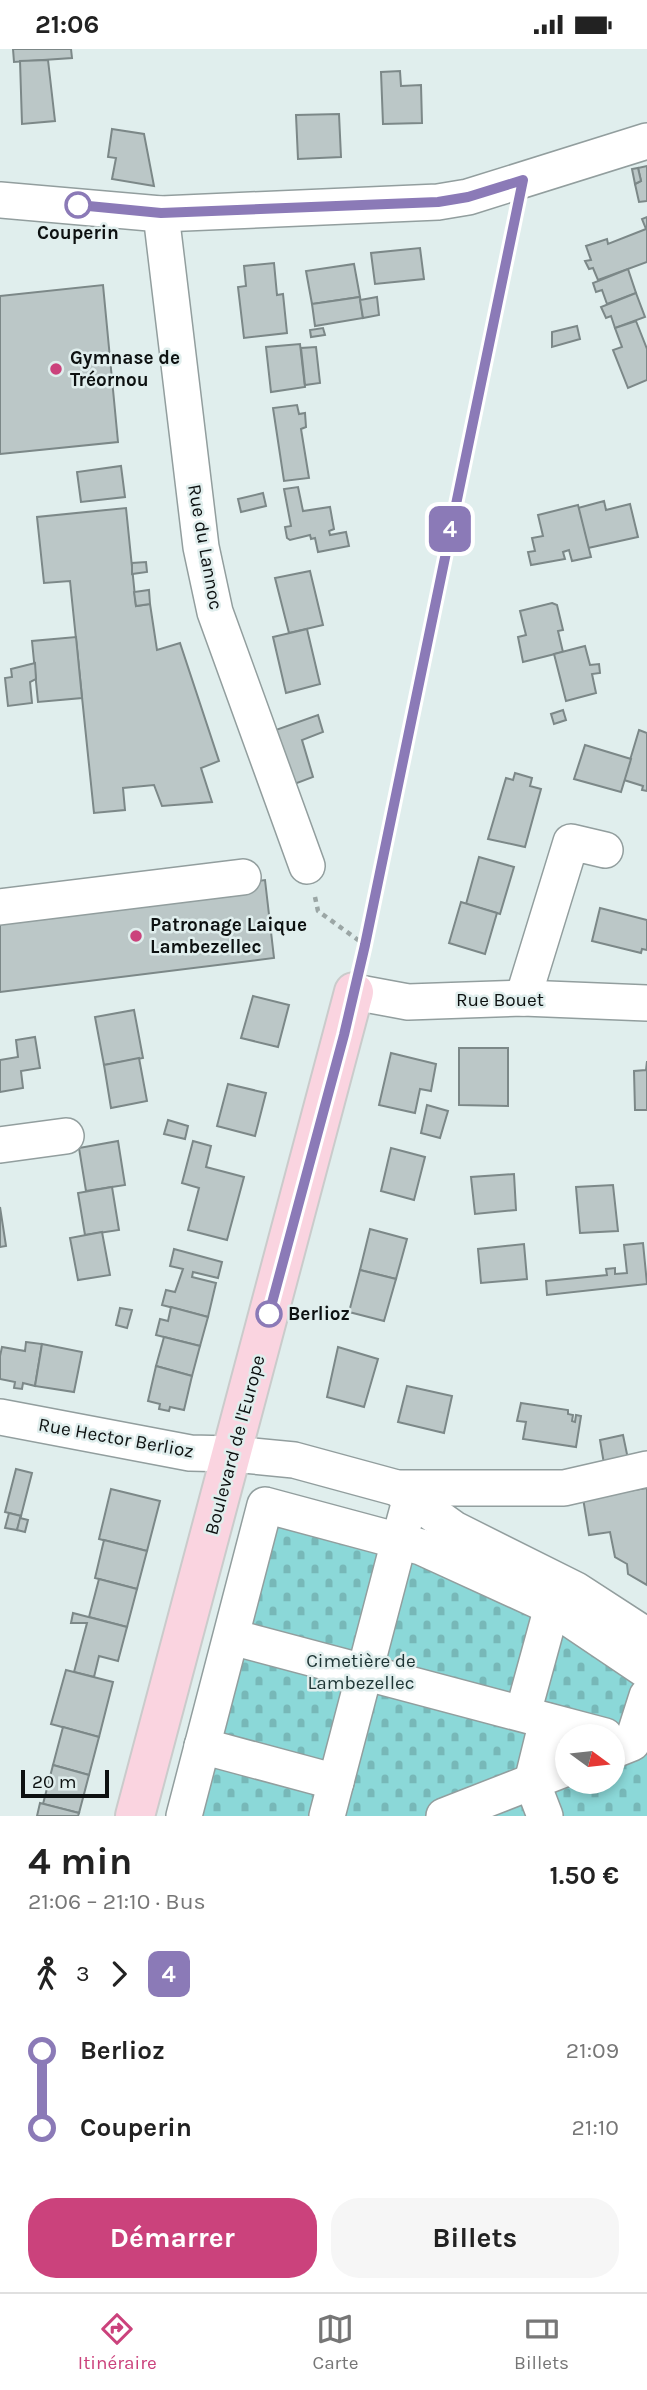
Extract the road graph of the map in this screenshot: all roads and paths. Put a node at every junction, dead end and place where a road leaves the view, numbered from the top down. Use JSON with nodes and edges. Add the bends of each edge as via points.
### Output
{"nodes":[{"id":1,"x":647,"y":141,"type":"edge"},
{"id":2,"x":0,"y":200,"type":"edge"},
{"id":3,"x":161,"y":213,"type":"junction"},
{"id":4,"x":606,"y":850,"type":"dead end"},
{"id":5,"x":307,"y":866,"type":"joint"},
{"id":6,"x":243,"y":877,"type":"dead end"},
{"id":7,"x":0,"y":907,"type":"edge"},
{"id":8,"x":365,"y":945,"type":"dead end"},
{"id":9,"x":354,"y":992,"type":"joint"},
{"id":10,"x":523,"y":999,"type":"junction"},
{"id":11,"x":647,"y":1003,"type":"edge"},
{"id":12,"x":66,"y":1136,"type":"dead end"},
{"id":13,"x":0,"y":1145,"type":"edge"},
{"id":14,"x":0,"y":1416,"type":"edge"},
{"id":15,"x":233,"y":1454,"type":"junction"},
{"id":16,"x":647,"y":1469,"type":"edge"},
{"id":17,"x":404,"y":1492,"type":"junction"},
{"id":18,"x":399,"y":1541,"type":"junction"},
{"id":19,"x":552,"y":1607,"type":"junction"},
{"id":20,"x":647,"y":1636,"type":"edge"},
{"id":21,"x":232,"y":1637,"type":"junction"},
{"id":22,"x":364,"y":1671,"type":"junction"},
{"id":23,"x":647,"y":1671,"type":"edge"},
{"id":24,"x":647,"y":1696,"type":"edge"},
{"id":25,"x":535,"y":1717,"type":"junction"},
{"id":26,"x":558,"y":1724,"type":"edge"},
{"id":27,"x":625,"y":1737,"type":"edge"},
{"id":28,"x":202,"y":1746,"type":"junction"},
{"id":29,"x":555,"y":1773,"type":"edge"},
{"id":30,"x":336,"y":1782,"type":"junction"},
{"id":31,"x":531,"y":1782,"type":"junction"},
{"id":32,"x":135,"y":1816,"type":"edge"},
{"id":33,"x":184,"y":1816,"type":"edge"},
{"id":34,"x":327,"y":1816,"type":"edge"},
{"id":35,"x":444,"y":1816,"type":"edge"},
{"id":36,"x":545,"y":1816,"type":"edge"}],
"edges":[{"from":1,"to":3,"type":"street","via":[[458,199]]},
{"from":2,"to":3,"type":"street"},
{"from":3,"to":5,"type":"street","name":"Rue du Lannoc","via":[[209,586]]},
{"from":4,"to":10,"type":"street","via":[[571,842]]},
{"from":5,"to":8,"type":"path","via":[[318,911]]},
{"from":6,"to":7,"type":"street"},
{"from":9,"to":10,"type":"street","name":"Rue Bouet","via":[[408,1002]]},
{"from":9,"to":15,"type":"main road","name":"Boulevard de l'Europe"},
{"from":10,"to":11,"type":"street","name":"Rue Bouet"},
{"from":12,"to":13,"type":"street"},
{"from":14,"to":15,"type":"street","name":"Rue Hector Berlioz","via":[[190,1454]]},
{"from":15,"to":17,"type":"street","name":"Rue Hector Berlioz","via":[[293,1460]]},
{"from":15,"to":32,"type":"main road","name":"Boulevard de l'Europe"},
{"from":16,"to":17,"type":"street","via":[[564,1488]]},
{"from":17,"to":18,"type":"street"},
{"from":17,"to":20,"type":"street","via":[[454,1529],[576,1590]]},
{"from":18,"to":19,"type":"street"},
{"from":18,"to":21,"type":"street","via":[[265,1505]]},
{"from":18,"to":22,"type":"street"},
{"from":19,"to":23,"type":"street"},
{"from":19,"to":25,"type":"street"},
{"from":21,"to":22,"type":"street"},
{"from":21,"to":28,"type":"street"},
{"from":22,"to":25,"type":"street"},
{"from":22,"to":30,"type":"street"},
{"from":24,"to":27,"type":"street"},
{"from":25,"to":26,"type":"street"},
{"from":25,"to":31,"type":"street"},
{"from":28,"to":30,"type":"street"},
{"from":28,"to":33,"type":"street"},
{"from":29,"to":31,"type":"street"},
{"from":30,"to":34,"type":"street"},
{"from":31,"to":35,"type":"street"},
{"from":31,"to":36,"type":"street"}]}
